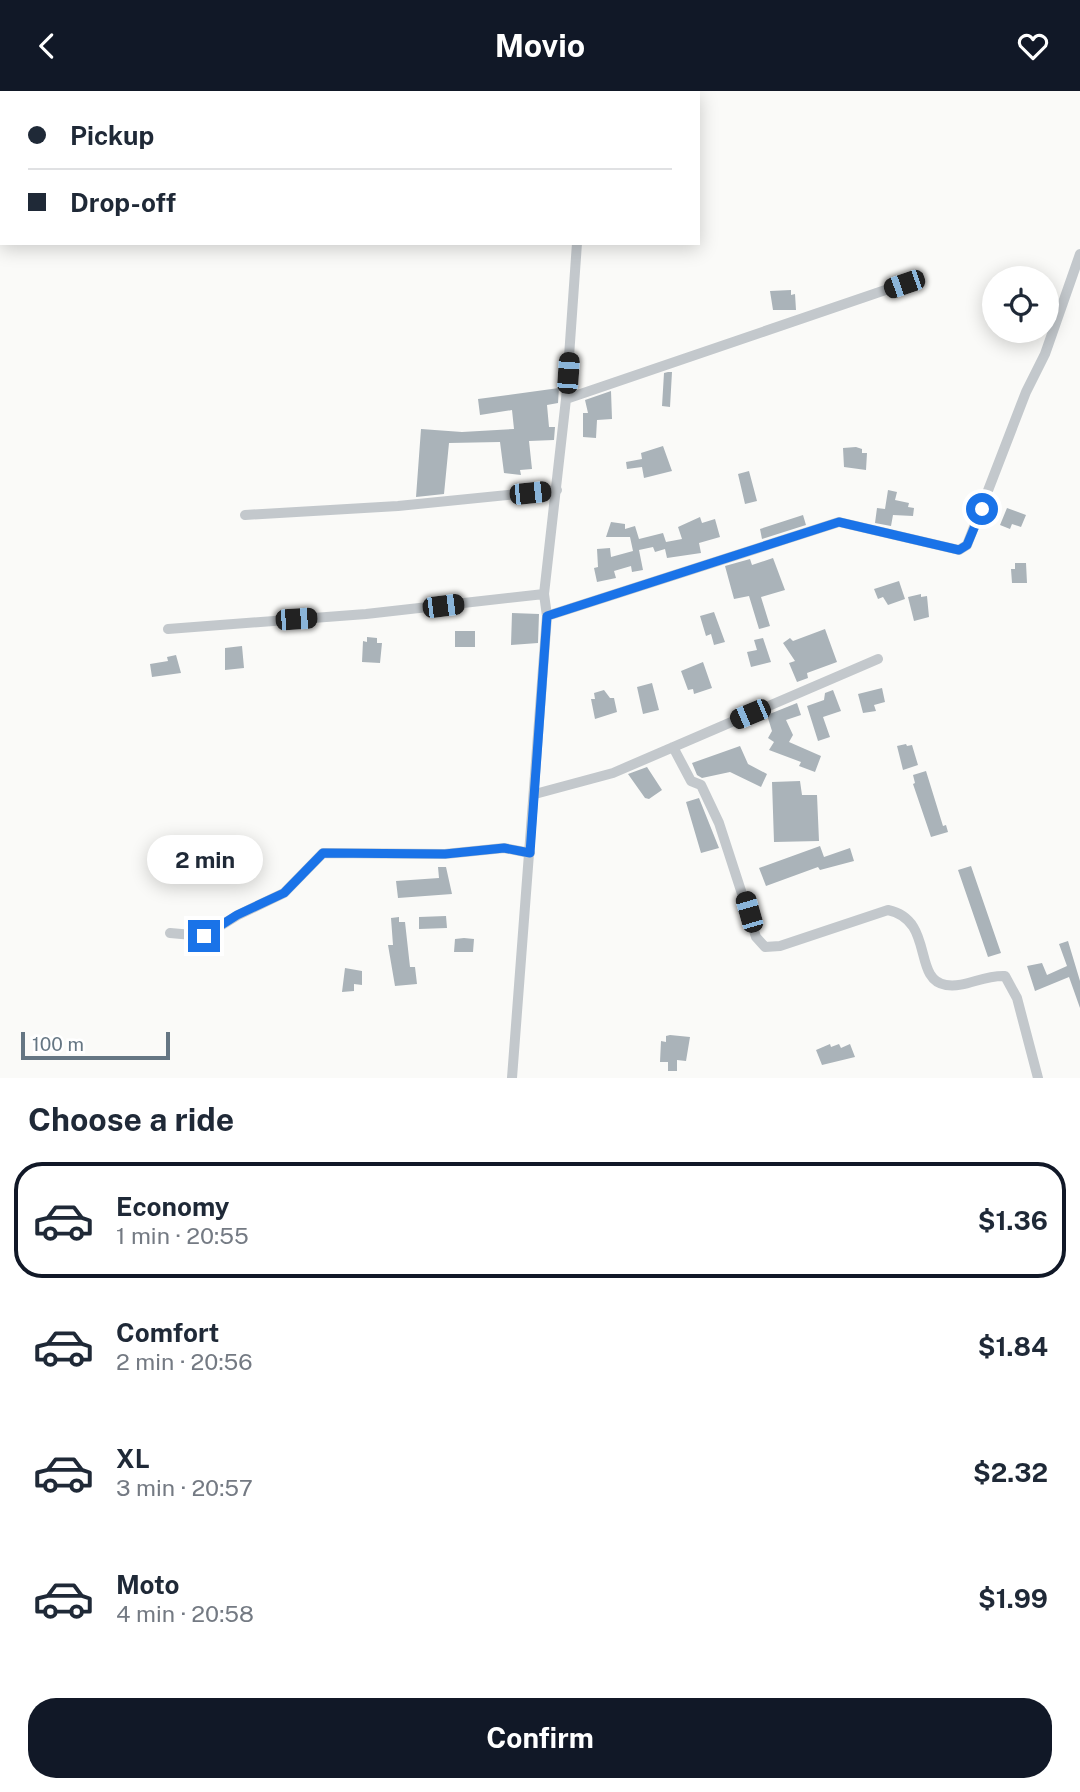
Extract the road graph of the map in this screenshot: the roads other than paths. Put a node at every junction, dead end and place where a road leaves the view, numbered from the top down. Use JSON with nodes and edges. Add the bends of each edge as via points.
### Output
{"nodes":[{"id":1,"x":577,"y":245,"type":"edge"},
{"id":2,"x":1080,"y":254,"type":"edge"},
{"id":3,"x":904,"y":284,"type":"dead end"},
{"id":4,"x":566,"y":399,"type":"junction"},
{"id":5,"x":557,"y":490,"type":"junction"},
{"id":6,"x":245,"y":515,"type":"dead end"},
{"id":7,"x":544,"y":594,"type":"junction"},
{"id":8,"x":547,"y":616,"type":"junction"},
{"id":9,"x":168,"y":629,"type":"dead end"},
{"id":10,"x":878,"y":659,"type":"dead end"},
{"id":11,"x":673,"y":747,"type":"junction"},
{"id":12,"x":535,"y":794,"type":"junction"},
{"id":13,"x":530,"y":853,"type":"junction"},
{"id":14,"x":170,"y":933,"type":"dead end"},
{"id":15,"x":512,"y":1078,"type":"edge"},
{"id":16,"x":1038,"y":1078,"type":"edge"}],
"edges":[{"from":1,"to":4,"type":"street"},
{"from":2,"to":8,"type":"street","via":[[1045,354],[967,545],[959,550],[839,522]]},
{"from":3,"to":4,"type":"street"},
{"from":4,"to":5,"type":"street"},
{"from":5,"to":6,"type":"street"},
{"from":5,"to":7,"type":"street"},
{"from":7,"to":8,"type":"street"},
{"from":7,"to":9,"type":"street"},
{"from":8,"to":12,"type":"street"},
{"from":10,"to":11,"type":"street"},
{"from":11,"to":12,"type":"street","via":[[612,773]]},
{"from":11,"to":16,"type":"street","via":[[691,781],[701,785],[719,823],[756,937],[765,947],[877,913],[903,914],[914,926],[929,975],[944,985],[1005,976],[1017,998]]},
{"from":12,"to":13,"type":"street"},
{"from":13,"to":14,"type":"street","via":[[504,848],[445,854],[323,853],[284,893],[204,936]]},
{"from":13,"to":15,"type":"street"}]}
